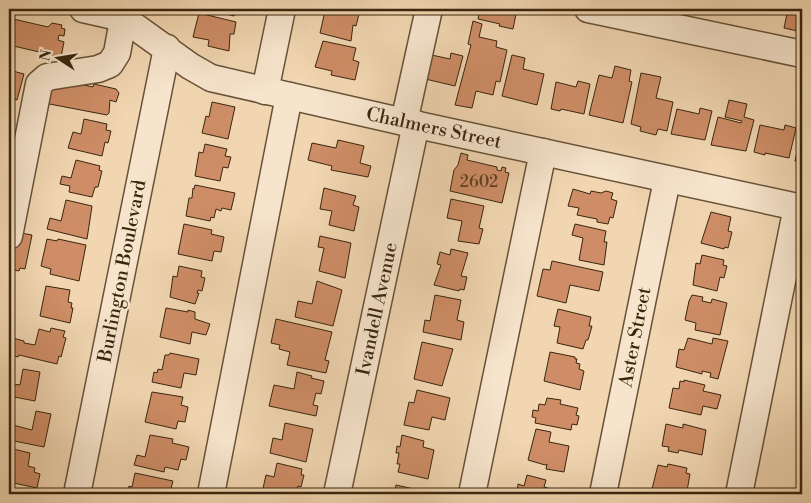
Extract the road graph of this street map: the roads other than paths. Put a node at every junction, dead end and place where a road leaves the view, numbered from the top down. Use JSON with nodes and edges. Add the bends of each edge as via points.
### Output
{"nodes":[{"id":1,"x":83,"y":9,"type":"edge"},
{"id":2,"x":282,"y":9,"type":"edge"},
{"id":3,"x":429,"y":9,"type":"edge"},
{"id":4,"x":588,"y":9,"type":"edge"},
{"id":5,"x":124,"y":13,"type":"edge"},
{"id":6,"x":167,"y":48,"type":"junction"},
{"id":7,"x":802,"y":54,"type":"edge"},
{"id":8,"x":277,"y":93,"type":"junction"},
{"id":9,"x":410,"y":123,"type":"junction"},
{"id":10,"x":543,"y":152,"type":"junction"},
{"id":11,"x":667,"y":180,"type":"junction"},
{"id":12,"x":800,"y":208,"type":"edge"},
{"id":13,"x":9,"y":236,"type":"edge"},
{"id":14,"x":76,"y":494,"type":"edge"},
{"id":15,"x":212,"y":494,"type":"edge"},
{"id":16,"x":337,"y":494,"type":"edge"},
{"id":17,"x":472,"y":494,"type":"edge"},
{"id":18,"x":603,"y":494,"type":"edge"},
{"id":19,"x":739,"y":494,"type":"edge"}],
"edges":[{"from":1,"to":5,"type":"street","name":"Chalmers Street"},
{"from":2,"to":8,"type":"street"},
{"from":3,"to":9,"type":"street","name":"Ivandell Avenue"},
{"from":4,"to":7,"type":"street"},
{"from":5,"to":6,"type":"street","name":"Chalmers Street"},
{"from":5,"to":13,"type":"street","via":[[117,53],[110,64],[47,77],[39,84]]},
{"from":6,"to":8,"type":"street","name":"Chalmers Street","via":[[211,78]]},
{"from":6,"to":14,"type":"street","name":"Burlington Boulevard"},
{"from":8,"to":9,"type":"street","name":"Chalmers Street"},
{"from":8,"to":15,"type":"street"},
{"from":9,"to":10,"type":"street","name":"Chalmers Street"},
{"from":9,"to":16,"type":"street","name":"Ivandell Avenue"},
{"from":10,"to":11,"type":"street","name":"Chalmers Street"},
{"from":10,"to":17,"type":"street"},
{"from":11,"to":12,"type":"street","name":"Chalmers Street"},
{"from":11,"to":18,"type":"street","name":"Aster Street"},
{"from":12,"to":19,"type":"street"}]}
